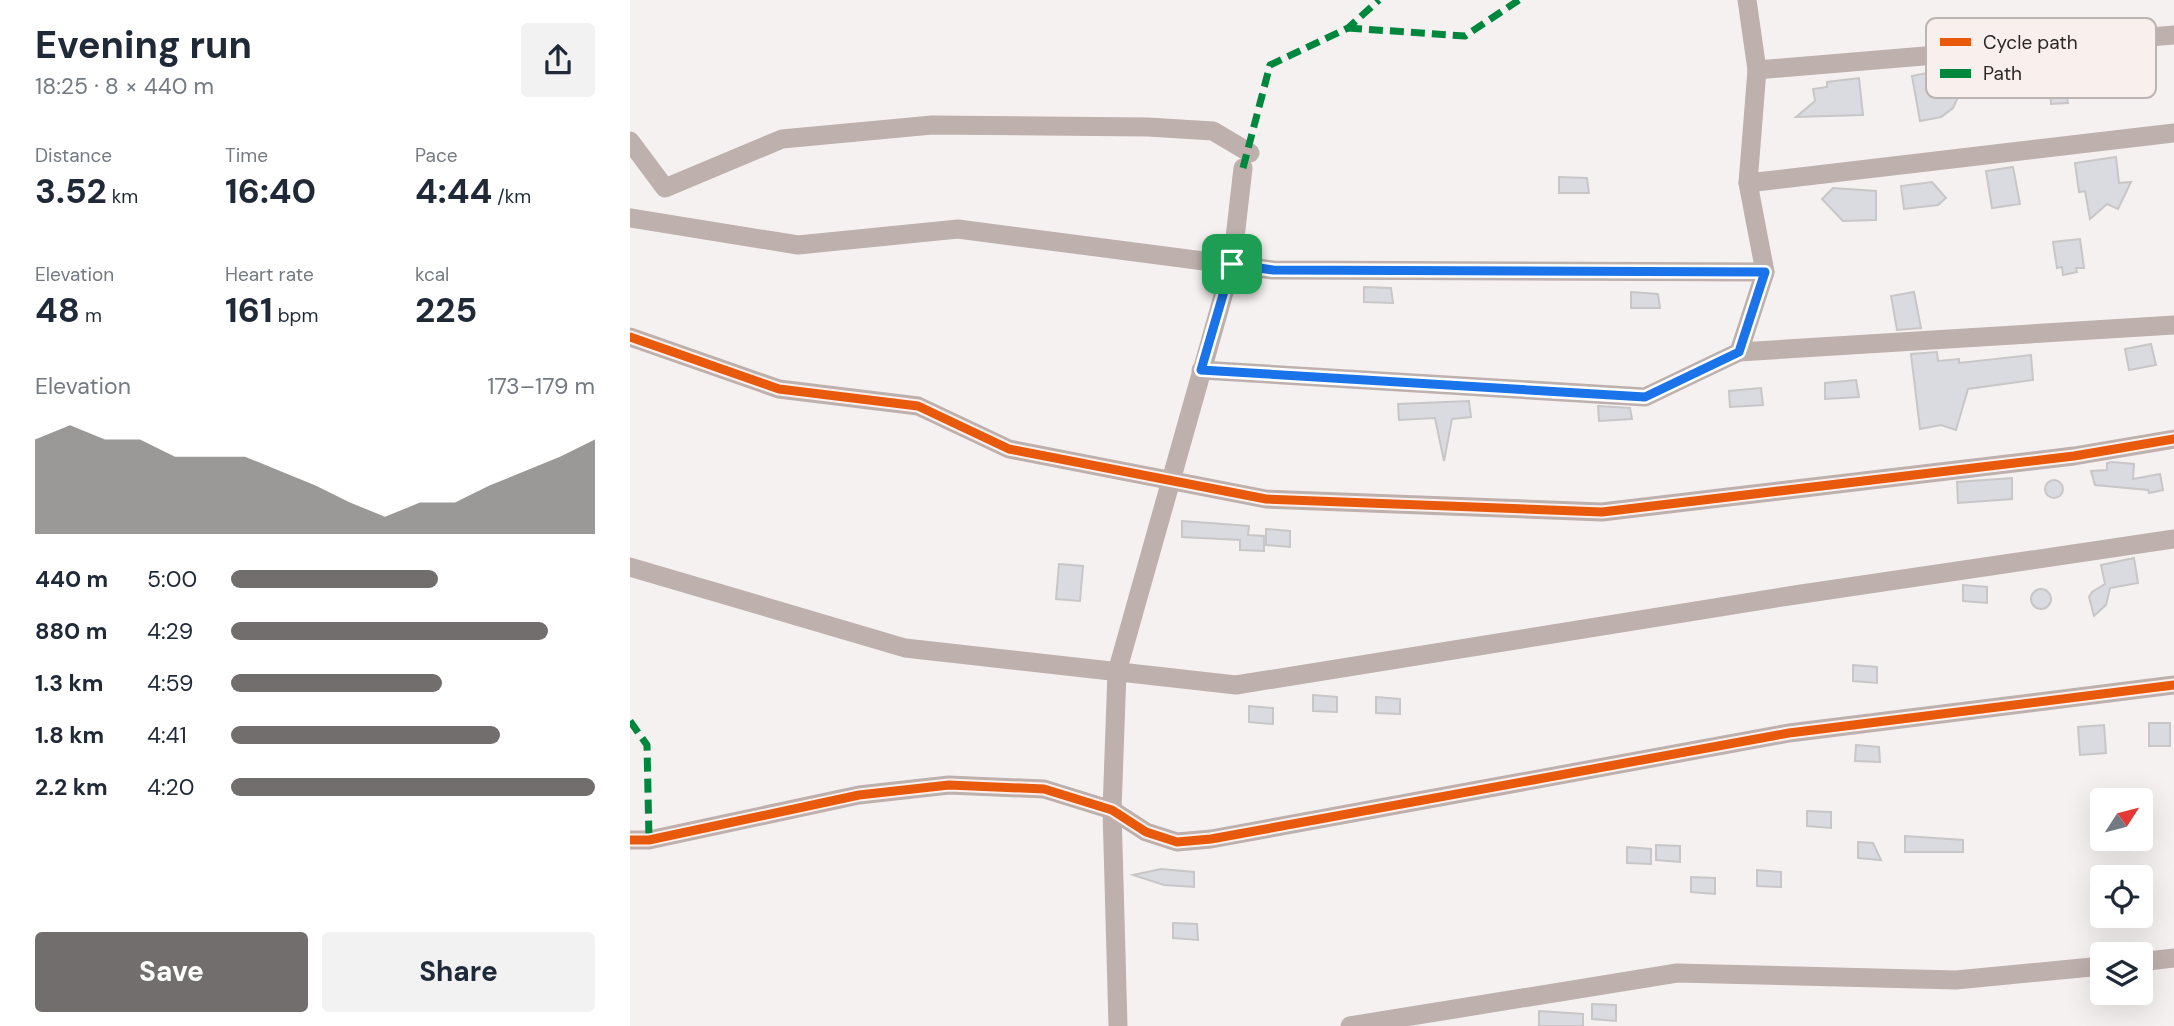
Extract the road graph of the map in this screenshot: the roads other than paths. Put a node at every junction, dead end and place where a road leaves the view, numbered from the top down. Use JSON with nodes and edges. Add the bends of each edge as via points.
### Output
{"nodes":[{"id":1,"x":1747,"y":0,"type":"edge"},
{"id":2,"x":2174,"y":34,"type":"edge"},
{"id":3,"x":2156,"y":36,"type":"edge"},
{"id":4,"x":1926,"y":55,"type":"edge"},
{"id":5,"x":1757,"y":70,"type":"junction"},
{"id":6,"x":2174,"y":133,"type":"edge"},
{"id":7,"x":630,"y":141,"type":"edge"},
{"id":8,"x":1748,"y":183,"type":"junction"},
{"id":9,"x":630,"y":218,"type":"edge"},
{"id":10,"x":1232,"y":264,"type":"junction"},
{"id":11,"x":1765,"y":272,"type":"junction"},
{"id":12,"x":2174,"y":325,"type":"edge"},
{"id":13,"x":630,"y":337,"type":"edge"},
{"id":14,"x":1739,"y":352,"type":"junction"},
{"id":15,"x":1201,"y":370,"type":"junction"},
{"id":16,"x":2174,"y":439,"type":"edge"},
{"id":17,"x":1170,"y":481,"type":"junction"},
{"id":18,"x":2174,"y":539,"type":"edge"},
{"id":19,"x":630,"y":566,"type":"edge"},
{"id":20,"x":1117,"y":672,"type":"junction"},
{"id":21,"x":2174,"y":685,"type":"edge"},
{"id":22,"x":1112,"y":810,"type":"junction"},
{"id":23,"x":630,"y":840,"type":"edge"},
{"id":24,"x":2174,"y":958,"type":"edge"},
{"id":25,"x":2153,"y":960,"type":"edge"},
{"id":26,"x":2090,"y":967,"type":"edge"},
{"id":27,"x":1118,"y":1026,"type":"edge"},
{"id":28,"x":1350,"y":1026,"type":"edge"}],
"edges":[{"from":1,"to":5,"type":"street"},
{"from":2,"to":3,"type":"street"},
{"from":4,"to":5,"type":"street"},
{"from":5,"to":8,"type":"street"},
{"from":6,"to":8,"type":"street"},
{"from":7,"to":10,"type":"street","via":[[665,188],[782,139],[932,124],[1213,131],[1247,161]]},
{"from":8,"to":11,"type":"street"},
{"from":9,"to":10,"type":"street","via":[[798,245],[958,229]]},
{"from":10,"to":11,"type":"street","via":[[1273,270]]},
{"from":10,"to":15,"type":"street"},
{"from":11,"to":14,"type":"street"},
{"from":12,"to":14,"type":"street"},
{"from":13,"to":17,"type":"street","via":[[779,389],[918,406],[1009,449]]},
{"from":14,"to":15,"type":"street","via":[[1645,397]]},
{"from":15,"to":17,"type":"street"},
{"from":16,"to":17,"type":"street","via":[[2074,456],[1602,512],[1266,499]]},
{"from":17,"to":20,"type":"street"},
{"from":18,"to":20,"type":"street","via":[[1236,685]]},
{"from":19,"to":20,"type":"street","via":[[905,648]]},
{"from":20,"to":22,"type":"street"},
{"from":21,"to":22,"type":"street","via":[[1789,733],[1211,839],[1177,842],[1146,832]]},
{"from":22,"to":23,"type":"street","via":[[1044,789],[949,785],[859,796],[649,840]]},
{"from":22,"to":27,"type":"street"},
{"from":24,"to":25,"type":"street"},
{"from":26,"to":28,"type":"street","via":[[1956,980],[1677,973]]}]}
